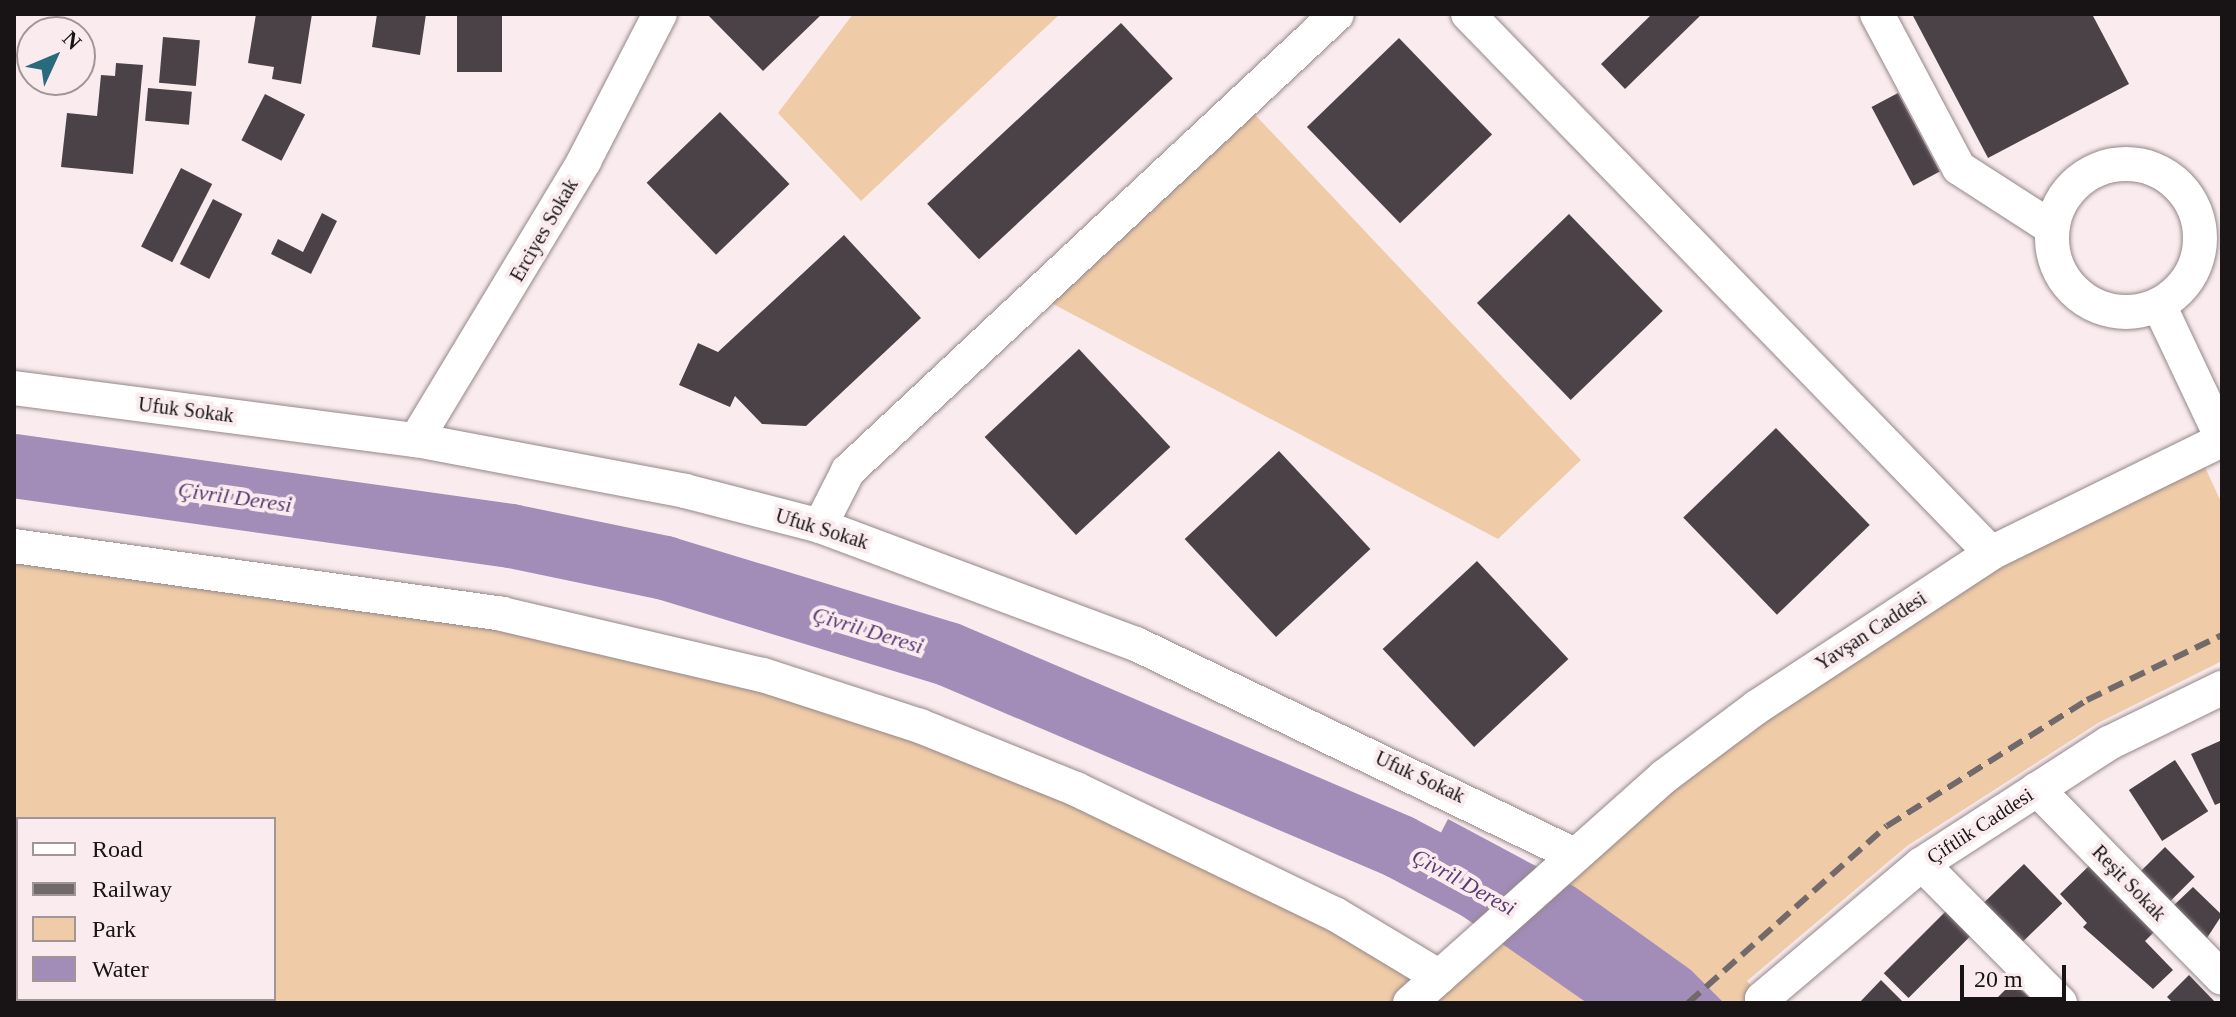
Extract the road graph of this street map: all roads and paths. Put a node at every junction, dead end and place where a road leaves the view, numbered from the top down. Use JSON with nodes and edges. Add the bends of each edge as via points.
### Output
{"nodes":[{"id":1,"x":660,"y":14,"type":"edge"},
{"id":2,"x":1337,"y":14,"type":"edge"},
{"id":3,"x":1468,"y":14,"type":"edge"},
{"id":4,"x":1877,"y":14,"type":"edge"},
{"id":5,"x":2052,"y":228,"type":"junction"},
{"id":6,"x":2159,"y":305,"type":"junction"},
{"id":7,"x":14,"y":388,"type":"edge"},
{"id":8,"x":2222,"y":439,"type":"edge"},
{"id":9,"x":416,"y":440,"type":"junction"},
{"id":10,"x":820,"y":526,"type":"junction"},
{"id":11,"x":14,"y":546,"type":"edge"},
{"id":12,"x":1991,"y":553,"type":"junction"},
{"id":13,"x":2222,"y":688,"type":"edge"},
{"id":14,"x":2037,"y":789,"type":"junction"},
{"id":15,"x":1564,"y":864,"type":"junction"},
{"id":16,"x":1922,"y":864,"type":"junction"},
{"id":17,"x":1440,"y":977,"type":"junction"},
{"id":18,"x":2222,"y":978,"type":"edge"},
{"id":19,"x":1764,"y":1001,"type":"edge"},
{"id":20,"x":1410,"y":1003,"type":"edge"},
{"id":21,"x":2060,"y":1003,"type":"edge"}],
"edges":[{"from":1,"to":9,"type":"street","name":"Erciyes Sokak","via":[[584,161]]},
{"from":2,"to":10,"type":"street","via":[[848,471]]},
{"from":3,"to":12,"type":"street"},
{"from":4,"to":5,"type":"street","via":[[1959,168]]},
{"from":5,"to":6,"type":"street","via":[[2058,267],[2082,298],[2120,312]]},
{"from":5,"to":6,"type":"street","via":[[2068,191],[2100,168],[2148,167],[2176,183],[2194,209],[2198,257],[2184,286]]},
{"from":6,"to":8,"type":"street"},
{"from":7,"to":9,"type":"street","name":"Ufuk Sokak"},
{"from":8,"to":12,"type":"street","name":"Yavşan Caddesi"},
{"from":9,"to":10,"type":"street","name":"Ufuk Sokak","via":[[685,491]]},
{"from":10,"to":15,"type":"street","name":"Ufuk Sokak","via":[[1136,644]]},
{"from":11,"to":17,"type":"street","via":[[502,614],[654,644],[763,675],[920,726],[1076,789],[1335,914]]},
{"from":12,"to":15,"type":"street","name":"Yavşan Caddesi","via":[[1757,707]]},
{"from":13,"to":14,"type":"street","name":"Çiftlik Caddesi","via":[[2109,743]]},
{"from":14,"to":16,"type":"street","name":"Çiftlik Caddesi"},
{"from":14,"to":18,"type":"street","name":"Reşit Sokak"},
{"from":15,"to":17,"type":"street","name":"Yavşan Caddesi"},
{"from":16,"to":19,"type":"street","name":"Çiftlik Caddesi"},
{"from":16,"to":21,"type":"street"},
{"from":17,"to":20,"type":"street","name":"Yavşan Caddesi"}]}
